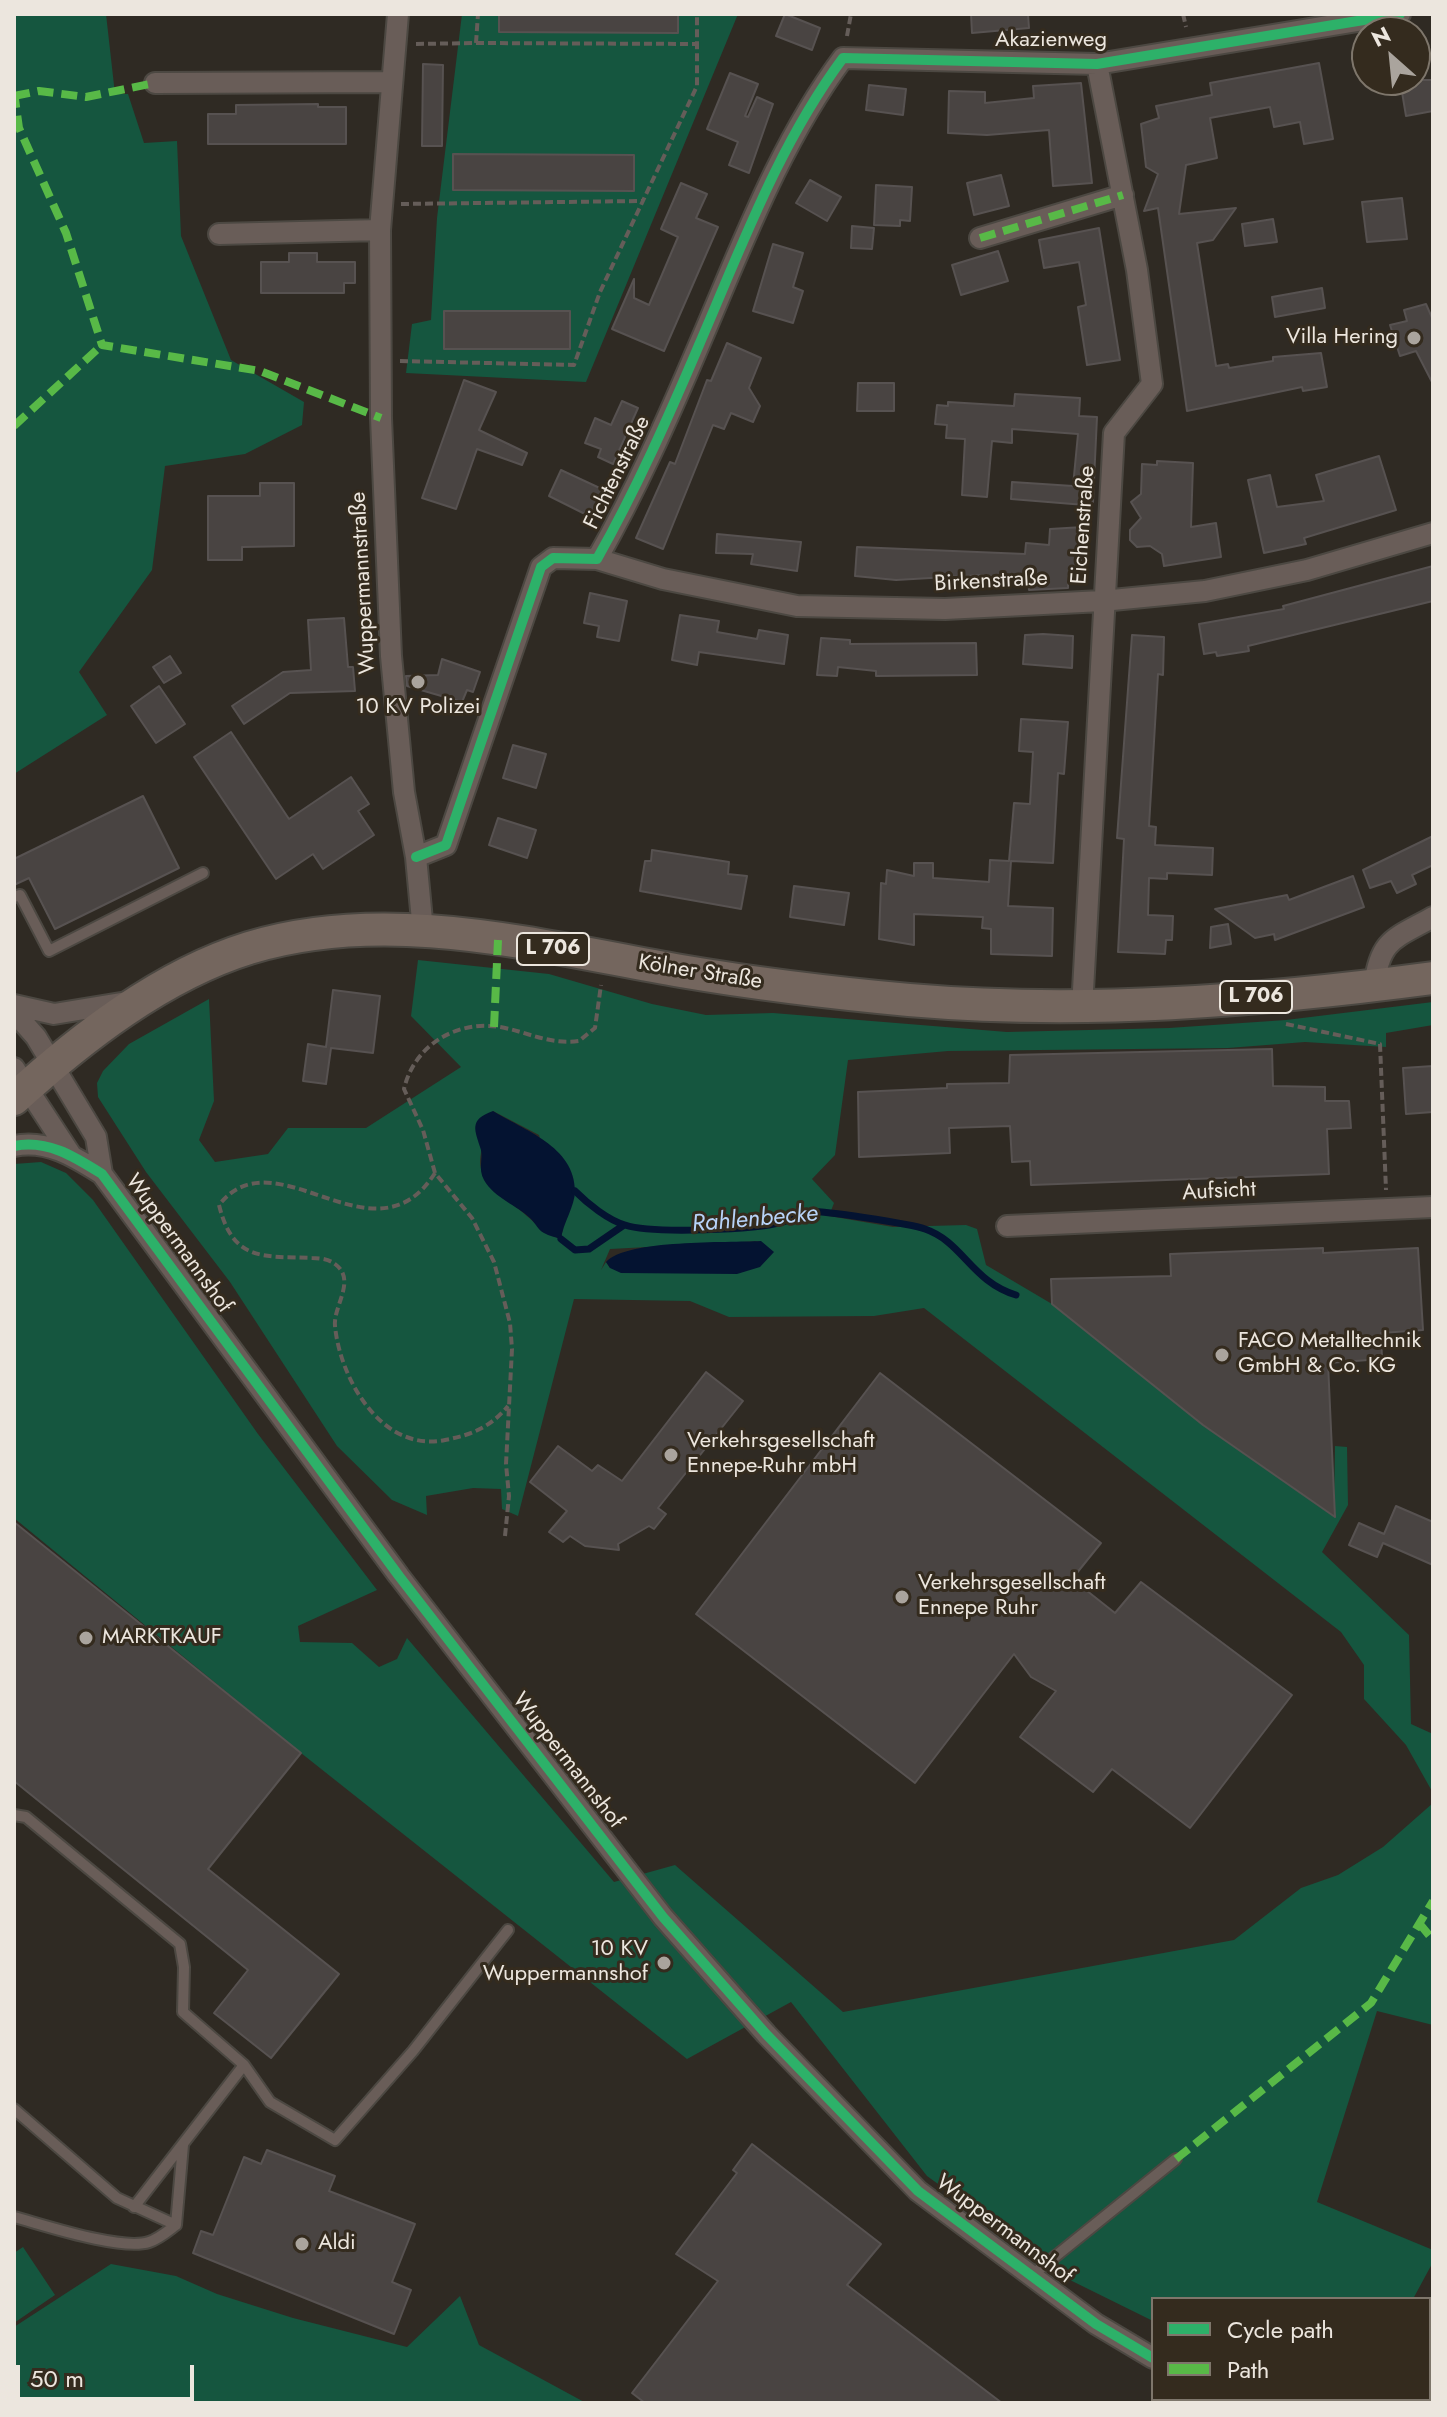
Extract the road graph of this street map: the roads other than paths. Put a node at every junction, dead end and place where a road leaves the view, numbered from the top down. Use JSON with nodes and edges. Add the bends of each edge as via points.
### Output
{"nodes":[{"id":1,"x":398,"y":14,"type":"edge"},
{"id":2,"x":1400,"y":14,"type":"edge"},
{"id":3,"x":843,"y":58,"type":"joint"},
{"id":4,"x":1097,"y":64,"type":"junction"},
{"id":5,"x":390,"y":82,"type":"junction"},
{"id":6,"x":155,"y":83,"type":"dead end"},
{"id":7,"x":1123,"y":195,"type":"junction"},
{"id":8,"x":380,"y":230,"type":"junction"},
{"id":9,"x":219,"y":234,"type":"dead end"},
{"id":10,"x":980,"y":238,"type":"dead end"},
{"id":11,"x":1433,"y":533,"type":"edge"},
{"id":12,"x":597,"y":559,"type":"junction"},
{"id":13,"x":1102,"y":601,"type":"junction"},
{"id":14,"x":416,"y":857,"type":"junction"},
{"id":15,"x":203,"y":873,"type":"dead end"},
{"id":16,"x":14,"y":897,"type":"edge"},
{"id":17,"x":1433,"y":917,"type":"edge"},
{"id":18,"x":423,"y":931,"type":"junction"},
{"id":19,"x":1433,"y":978,"type":"edge"},
{"id":20,"x":1374,"y":986,"type":"junction"},
{"id":21,"x":147,"y":998,"type":"junction"},
{"id":22,"x":14,"y":1005,"type":"edge"},
{"id":23,"x":1082,"y":1008,"type":"junction"},
{"id":24,"x":14,"y":1012,"type":"edge"},
{"id":25,"x":53,"y":1064,"type":"junction"},
{"id":26,"x":18,"y":1085,"type":"edge"},
{"id":27,"x":14,"y":1146,"type":"edge"},
{"id":28,"x":72,"y":1156,"type":"junction"},
{"id":29,"x":102,"y":1174,"type":"junction"},
{"id":30,"x":1433,"y":1207,"type":"edge"},
{"id":31,"x":1007,"y":1226,"type":"dead end"},
{"id":32,"x":14,"y":1815,"type":"edge"},
{"id":33,"x":508,"y":1930,"type":"dead end"},
{"id":34,"x":244,"y":2065,"type":"junction"},
{"id":35,"x":14,"y":2109,"type":"edge"},
{"id":36,"x":183,"y":2145,"type":"junction"},
{"id":37,"x":1176,"y":2159,"type":"dead end"},
{"id":38,"x":134,"y":2207,"type":"junction"},
{"id":39,"x":14,"y":2217,"type":"edge"},
{"id":40,"x":176,"y":2225,"type":"junction"},
{"id":41,"x":1031,"y":2276,"type":"junction"},
{"id":42,"x":1151,"y":2357,"type":"edge"}],
"edges":[{"from":1,"to":5,"type":"street","name":"Wuppermannstraße"},
{"from":2,"to":4,"type":"street","name":"Akazienweg"},
{"from":3,"to":4,"type":"street","name":"Akazienweg"},
{"from":3,"to":12,"type":"street","name":"Fichtenstraße","via":[[750,224],[655,445]]},
{"from":4,"to":7,"type":"street","name":"Eichenstraße"},
{"from":5,"to":6,"type":"street"},
{"from":5,"to":8,"type":"street","name":"Wuppermannstraße"},
{"from":7,"to":10,"type":"street"},
{"from":7,"to":13,"type":"street","name":"Eichenstraße","via":[[1152,384],[1114,433]]},
{"from":8,"to":9,"type":"street"},
{"from":8,"to":14,"type":"street","name":"Wuppermannstraße","via":[[390,642],[404,792]]},
{"from":11,"to":13,"type":"street","name":"Birkenstraße","via":[[1234,585]]},
{"from":12,"to":13,"type":"street","name":"Birkenstraße","via":[[663,579],[797,606],[945,609]]},
{"from":12,"to":14,"type":"street","name":"Fichtenstraße","via":[[553,558],[541,567],[446,845]]},
{"from":13,"to":23,"type":"street","name":"Eichenstraße"},
{"from":14,"to":18,"type":"street","name":"Wuppermannstraße"},
{"from":15,"to":16,"type":"lane","via":[[49,951],[20,895]]},
{"from":17,"to":20,"type":"street","via":[[1393,940],[1378,956]]},
{"from":18,"to":21,"type":"main road","name":"Kölner Straße","number":"L 706","via":[[333,932],[281,940],[209,965]]},
{"from":18,"to":23,"type":"main road","name":"Kölner Straße","number":"L 706","via":[[812,990]]},
{"from":19,"to":20,"type":"main road","name":"Kölner Straße","number":"L 706"},
{"from":20,"to":23,"type":"main road","name":"Kölner Straße","number":"L 706"},
{"from":21,"to":22,"type":"street","via":[[54,1014]]},
{"from":21,"to":25,"type":"main road","name":"Kölner Straße","number":"L 706"},
{"from":24,"to":25,"type":"street","name":"Wuppermannshof"},
{"from":25,"to":26,"type":"main road","name":"Kölner Straße","number":"L 706"},
{"from":25,"to":29,"type":"street","name":"Wuppermannshof","via":[[96,1137]]},
{"from":26,"to":28,"type":"street","name":"Wuppermannshof"},
{"from":27,"to":28,"type":"street","name":"Wuppermannshof","via":[[39,1145]]},
{"from":28,"to":29,"type":"street","name":"Wuppermannshof"},
{"from":29,"to":41,"type":"street","name":"Wuppermannshof","via":[[399,1576],[663,1917],[766,2034],[918,2191]]},
{"from":30,"to":31,"type":"street","name":"Aufsicht"},
{"from":32,"to":34,"type":"lane","via":[[26,1817],[180,1944],[183,2012]]},
{"from":33,"to":34,"type":"lane","via":[[335,2140],[270,2102]]},
{"from":34,"to":36,"type":"lane"},
{"from":35,"to":38,"type":"lane"},
{"from":36,"to":38,"type":"lane"},
{"from":36,"to":40,"type":"lane"},
{"from":37,"to":41,"type":"lane"},
{"from":38,"to":40,"type":"lane"},
{"from":39,"to":40,"type":"lane","via":[[137,2244],[151,2242]]},
{"from":41,"to":42,"type":"street","name":"Wuppermannshof"}]}
